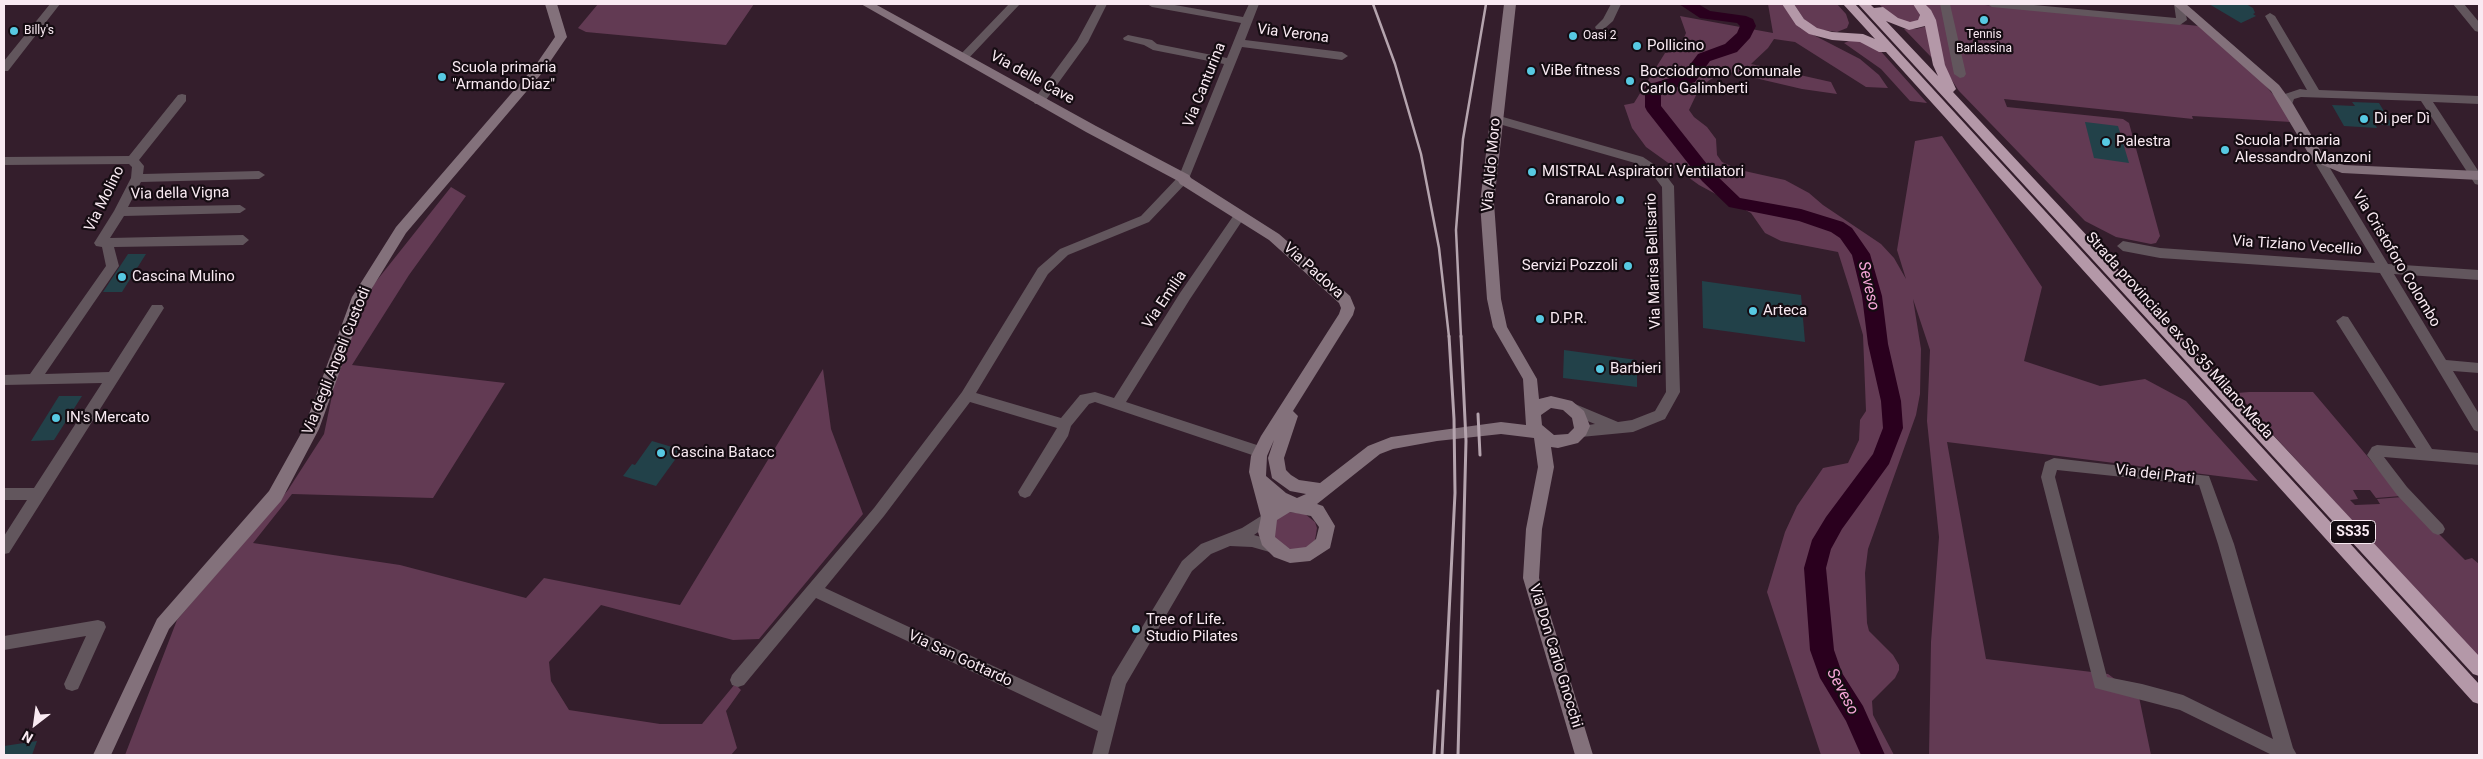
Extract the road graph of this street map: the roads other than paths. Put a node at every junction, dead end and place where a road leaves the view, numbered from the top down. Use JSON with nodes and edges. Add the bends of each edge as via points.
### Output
{"nodes":[{"id":1,"x":54,"y":4,"type":"edge"},
{"id":2,"x":551,"y":4,"type":"edge"},
{"id":3,"x":867,"y":4,"type":"edge"},
{"id":4,"x":1015,"y":4,"type":"edge"},
{"id":5,"x":1102,"y":4,"type":"edge"},
{"id":6,"x":1152,"y":4,"type":"edge"},
{"id":7,"x":1254,"y":4,"type":"edge"},
{"id":8,"x":1510,"y":4,"type":"edge"},
{"id":9,"x":1616,"y":4,"type":"edge"},
{"id":10,"x":1788,"y":4,"type":"edge"},
{"id":11,"x":1842,"y":4,"type":"edge"},
{"id":12,"x":1849,"y":4,"type":"edge"},
{"id":13,"x":1864,"y":4,"type":"edge"},
{"id":14,"x":1873,"y":4,"type":"edge"},
{"id":15,"x":1946,"y":4,"type":"edge"},
{"id":16,"x":1992,"y":4,"type":"edge"},
{"id":17,"x":2179,"y":4,"type":"edge"},
{"id":18,"x":2458,"y":4,"type":"edge"},
{"id":19,"x":1923,"y":8,"type":"edge"},
{"id":20,"x":2270,"y":16,"type":"dead end"},
{"id":21,"x":1248,"y":21,"type":"junction"},
{"id":22,"x":1600,"y":27,"type":"dead end"},
{"id":23,"x":2479,"y":29,"type":"edge"},
{"id":24,"x":1840,"y":36,"type":"junction"},
{"id":25,"x":1128,"y":38,"type":"dead end"},
{"id":26,"x":1082,"y":42,"type":"joint"},
{"id":27,"x":1239,"y":43,"type":"junction"},
{"id":28,"x":1342,"y":56,"type":"dead end"},
{"id":29,"x":963,"y":58,"type":"junction"},
{"id":30,"x":1231,"y":62,"type":"junction"},
{"id":31,"x":4,"y":68,"type":"edge"},
{"id":32,"x":1960,"y":74,"type":"dead end"},
{"id":33,"x":2270,"y":83,"type":"junction"},
{"id":34,"x":2300,"y":93,"type":"junction"},
{"id":35,"x":2315,"y":93,"type":"junction"},
{"id":36,"x":182,"y":98,"type":"dead end"},
{"id":37,"x":1935,"y":98,"type":"junction"},
{"id":38,"x":2425,"y":98,"type":"junction"},
{"id":39,"x":2479,"y":100,"type":"edge"},
{"id":40,"x":1039,"y":101,"type":"junction"},
{"id":41,"x":2287,"y":104,"type":"junction"},
{"id":42,"x":1968,"y":116,"type":"junction"},
{"id":43,"x":1496,"y":119,"type":"junction"},
{"id":44,"x":2318,"y":158,"type":"junction"},
{"id":45,"x":132,"y":160,"type":"junction"},
{"id":46,"x":4,"y":161,"type":"edge"},
{"id":47,"x":259,"y":175,"type":"dead end"},
{"id":48,"x":137,"y":178,"type":"junction"},
{"id":49,"x":1184,"y":178,"type":"junction"},
{"id":50,"x":2478,"y":178,"type":"edge"},
{"id":51,"x":240,"y":209,"type":"dead end"},
{"id":52,"x":120,"y":212,"type":"junction"},
{"id":53,"x":1240,"y":215,"type":"junction"},
{"id":54,"x":243,"y":240,"type":"dead end"},
{"id":55,"x":107,"y":243,"type":"junction"},
{"id":56,"x":2123,"y":246,"type":"dead end"},
{"id":57,"x":2384,"y":269,"type":"junction"},
{"id":58,"x":2479,"y":275,"type":"edge"},
{"id":59,"x":157,"y":308,"type":"dead end"},
{"id":60,"x":2343,"y":321,"type":"dead end"},
{"id":61,"x":2442,"y":365,"type":"junction"},
{"id":62,"x":2479,"y":368,"type":"edge"},
{"id":63,"x":113,"y":377,"type":"junction"},
{"id":64,"x":34,"y":379,"type":"junction"},
{"id":65,"x":1530,"y":379,"type":"junction"},
{"id":66,"x":4,"y":380,"type":"edge"},
{"id":67,"x":1298,"y":390,"type":"junction"},
{"id":68,"x":967,"y":396,"type":"junction"},
{"id":69,"x":1118,"y":404,"type":"junction"},
{"id":70,"x":1571,"y":407,"type":"junction"},
{"id":71,"x":1533,"y":414,"type":"junction"},
{"id":72,"x":1065,"y":423,"type":"junction"},
{"id":73,"x":1616,"y":426,"type":"junction"},
{"id":74,"x":2479,"y":426,"type":"edge"},
{"id":75,"x":1501,"y":428,"type":"junction"},
{"id":76,"x":1581,"y":432,"type":"junction"},
{"id":77,"x":1540,"y":434,"type":"junction"},
{"id":78,"x":1567,"y":441,"type":"junction"},
{"id":79,"x":1261,"y":452,"type":"junction"},
{"id":80,"x":2427,"y":454,"type":"junction"},
{"id":81,"x":2479,"y":459,"type":"edge"},
{"id":82,"x":1546,"y":467,"type":"junction"},
{"id":83,"x":1339,"y":478,"type":"junction"},
{"id":84,"x":1260,"y":480,"type":"junction"},
{"id":85,"x":1322,"y":490,"type":"junction"},
{"id":86,"x":1025,"y":492,"type":"dead end"},
{"id":87,"x":4,"y":494,"type":"edge"},
{"id":88,"x":37,"y":494,"type":"junction"},
{"id":89,"x":1298,"y":504,"type":"junction"},
{"id":90,"x":1269,"y":517,"type":"junction"},
{"id":91,"x":1323,"y":518,"type":"junction"},
{"id":92,"x":2438,"y":529,"type":"dead end"},
{"id":93,"x":1225,"y":540,"type":"junction"},
{"id":94,"x":1273,"y":547,"type":"junction"},
{"id":95,"x":4,"y":548,"type":"edge"},
{"id":96,"x":814,"y":590,"type":"junction"},
{"id":97,"x":4,"y":642,"type":"edge"},
{"id":98,"x":2479,"y":668,"type":"edge"},
{"id":99,"x":738,"y":680,"type":"dead end"},
{"id":100,"x":72,"y":684,"type":"dead end"},
{"id":101,"x":2479,"y":696,"type":"edge"},
{"id":102,"x":1107,"y":727,"type":"junction"},
{"id":103,"x":2287,"y":753,"type":"edge"},
{"id":104,"x":102,"y":755,"type":"edge"},
{"id":105,"x":1100,"y":755,"type":"edge"},
{"id":106,"x":1584,"y":755,"type":"edge"}],
"edges":[{"from":1,"to":31,"type":"street"},
{"from":2,"to":104,"type":"street","name":"Via degli Angeli Custodi","via":[[561,37],[539,69],[401,230],[359,297],[311,429],[275,496],[163,624]]},
{"from":3,"to":29,"type":"street","name":"Via delle Cave"},
{"from":4,"to":29,"type":"street"},
{"from":5,"to":26,"type":"street"},
{"from":6,"to":21,"type":"street"},
{"from":7,"to":21,"type":"street","name":"Via Canturina"},
{"from":8,"to":43,"type":"street","name":"Via Aldo Moro"},
{"from":9,"to":22,"type":"street","via":[[1608,21]]},
{"from":10,"to":24,"type":"highway","via":[[1809,29],[1824,35]]},
{"from":11,"to":24,"type":"highway","via":[[1852,17],[1853,26]]},
{"from":12,"to":37,"type":"highway","name":"Strada provinciale ex SS 35 Milano-Meda"},
{"from":13,"to":42,"type":"highway","name":"Strada provinciale ex SS 35 Milano-Meda"},
{"from":14,"to":19,"type":"highway","via":[[1894,21],[1909,26],[1923,23]]},
{"from":15,"to":32,"type":"street"},
{"from":16,"to":17,"type":"street","via":[[2180,22]]},
{"from":17,"to":33,"type":"street","name":"Via Cristoforo Colombo"},
{"from":18,"to":23,"type":"street"},
{"from":19,"to":42,"type":"highway","via":[[1943,78]]},
{"from":20,"to":35,"type":"street"},
{"from":21,"to":27,"type":"street","name":"Via Canturina"},
{"from":24,"to":37,"type":"highway","via":[[1874,42]]},
{"from":25,"to":30,"type":"street","via":[[1148,42],[1153,47]]},
{"from":26,"to":40,"type":"street"},
{"from":27,"to":28,"type":"street","name":"Via Verona"},
{"from":27,"to":30,"type":"street","name":"Via Canturina"},
{"from":29,"to":40,"type":"street","name":"Via delle Cave"},
{"from":30,"to":49,"type":"street","name":"Via Canturina"},
{"from":33,"to":34,"type":"street"},
{"from":33,"to":41,"type":"street","name":"Via Cristoforo Colombo"},
{"from":34,"to":35,"type":"street"},
{"from":34,"to":41,"type":"street","via":[[2289,97]]},
{"from":35,"to":38,"type":"street"},
{"from":36,"to":45,"type":"street"},
{"from":37,"to":101,"type":"highway","name":"Strada provinciale ex SS 35 Milano-Meda"},
{"from":38,"to":39,"type":"street"},
{"from":38,"to":50,"type":"street"},
{"from":40,"to":49,"type":"street","name":"Via delle Cave"},
{"from":41,"to":44,"type":"street","name":"Via Cristoforo Colombo"},
{"from":42,"to":98,"type":"highway","name":"Strada provinciale ex SS 35 Milano-Meda","number":"SS35"},
{"from":43,"to":65,"type":"street","name":"Via Aldo Moro","via":[[1487,203],[1494,299],[1500,327]]},
{"from":43,"to":73,"type":"street","name":"Via Marisa Bellisario","via":[[1639,160],[1657,172],[1668,186],[1673,392],[1660,415],[1633,426]]},
{"from":44,"to":50,"type":"street","via":[[2342,169]]},
{"from":44,"to":57,"type":"street","name":"Via Cristoforo Colombo"},
{"from":45,"to":46,"type":"street","name":"Via Molino"},
{"from":45,"to":48,"type":"street","name":"Via Molino","via":[[138,166]]},
{"from":47,"to":48,"type":"street"},
{"from":48,"to":52,"type":"street","name":"Via Molino"},
{"from":49,"to":53,"type":"street","name":"Via Padova"},
{"from":49,"to":68,"type":"street","via":[[1145,219],[1055,258],[1043,271]]},
{"from":51,"to":52,"type":"street","name":"Via della Vigna"},
{"from":52,"to":55,"type":"street","name":"Via Molino","via":[[100,243]]},
{"from":53,"to":67,"type":"street","name":"Via Padova","via":[[1277,239],[1347,303],[1346,315]]},
{"from":53,"to":69,"type":"street","name":"Via Emilia"},
{"from":54,"to":55,"type":"street","name":"Via Molino"},
{"from":55,"to":64,"type":"street","via":[[113,266]]},
{"from":56,"to":57,"type":"street","name":"Via Tiziano Vecellio","via":[[2148,252]]},
{"from":57,"to":58,"type":"street","name":"Via Tiziano Vecellio"},
{"from":57,"to":61,"type":"street","name":"Via Cristoforo Colombo"},
{"from":59,"to":63,"type":"street"},
{"from":60,"to":80,"type":"street"},
{"from":61,"to":62,"type":"street"},
{"from":61,"to":74,"type":"street","name":"Via Cristoforo Colombo"},
{"from":63,"to":64,"type":"street"},
{"from":63,"to":88,"type":"street"},
{"from":64,"to":66,"type":"street"},
{"from":65,"to":70,"type":"street","name":"Via Aldo Moro","via":[[1546,393]]},
{"from":65,"to":71,"type":"street","name":"Via Aldo Moro"},
{"from":67,"to":79,"type":"street","name":"Via Padova"},
{"from":67,"to":85,"type":"street","via":[[1275,464],[1280,476],[1290,484]]},
{"from":68,"to":72,"type":"street"},
{"from":68,"to":96,"type":"street"},
{"from":69,"to":72,"type":"street","via":[[1095,397],[1087,398],[1071,420]]},
{"from":69,"to":79,"type":"street"},
{"from":70,"to":71,"type":"street","via":[[1559,402],[1543,404]]},
{"from":70,"to":73,"type":"street","name":"Via Marisa Bellisario"},
{"from":70,"to":76,"type":"street","via":[[1582,420]]},
{"from":71,"to":75,"type":"street"},
{"from":71,"to":77,"type":"street","via":[[1534,427]]},
{"from":72,"to":86,"type":"street","via":[[1064,432]]},
{"from":73,"to":76,"type":"street","name":"Via Marisa Bellisario"},
{"from":75,"to":77,"type":"street"},
{"from":75,"to":83,"type":"street","via":[[1391,443],[1374,450]]},
{"from":76,"to":78,"type":"street"},
{"from":77,"to":78,"type":"street","via":[[1558,442]]},
{"from":77,"to":82,"type":"street"},
{"from":78,"to":82,"type":"street"},
{"from":79,"to":84,"type":"street","name":"Via Padova","via":[[1257,468]]},
{"from":80,"to":81,"type":"street"},
{"from":80,"to":92,"type":"street","via":[[2377,451],[2374,456]]},
{"from":82,"to":106,"type":"street","name":"Via Don Carlo Gnocchi","via":[[1534,529],[1531,578]]},
{"from":83,"to":85,"type":"street"},
{"from":83,"to":91,"type":"street","via":[[1325,499]]},
{"from":84,"to":89,"type":"street","via":[[1280,498]]},
{"from":84,"to":90,"type":"street","name":"Via Padova"},
{"from":85,"to":89,"type":"street","via":[[1309,501]]},
{"from":87,"to":88,"type":"street"},
{"from":88,"to":95,"type":"street"},
{"from":89,"to":90,"type":"street","via":[[1281,507]]},
{"from":89,"to":91,"type":"street","via":[[1308,506]]},
{"from":90,"to":93,"type":"street","via":[[1256,527]]},
{"from":90,"to":94,"type":"street","via":[[1266,532]]},
{"from":91,"to":94,"type":"street","via":[[1327,535],[1324,543],[1310,554],[1290,556]]},
{"from":93,"to":94,"type":"street","via":[[1244,540]]},
{"from":93,"to":102,"type":"street","via":[[1199,553],[1186,566],[1118,682]]},
{"from":96,"to":99,"type":"street"},
{"from":96,"to":102,"type":"street","name":"Via San Gottardo"},
{"from":97,"to":100,"type":"street","via":[[98,627]]},
{"from":102,"to":105,"type":"street"},
{"from":103,"to":103,"type":"street","name":"Via dei Prati","via":[[2204,480],[2054,464],[2048,470],[2101,684],[2184,703]]}]}
